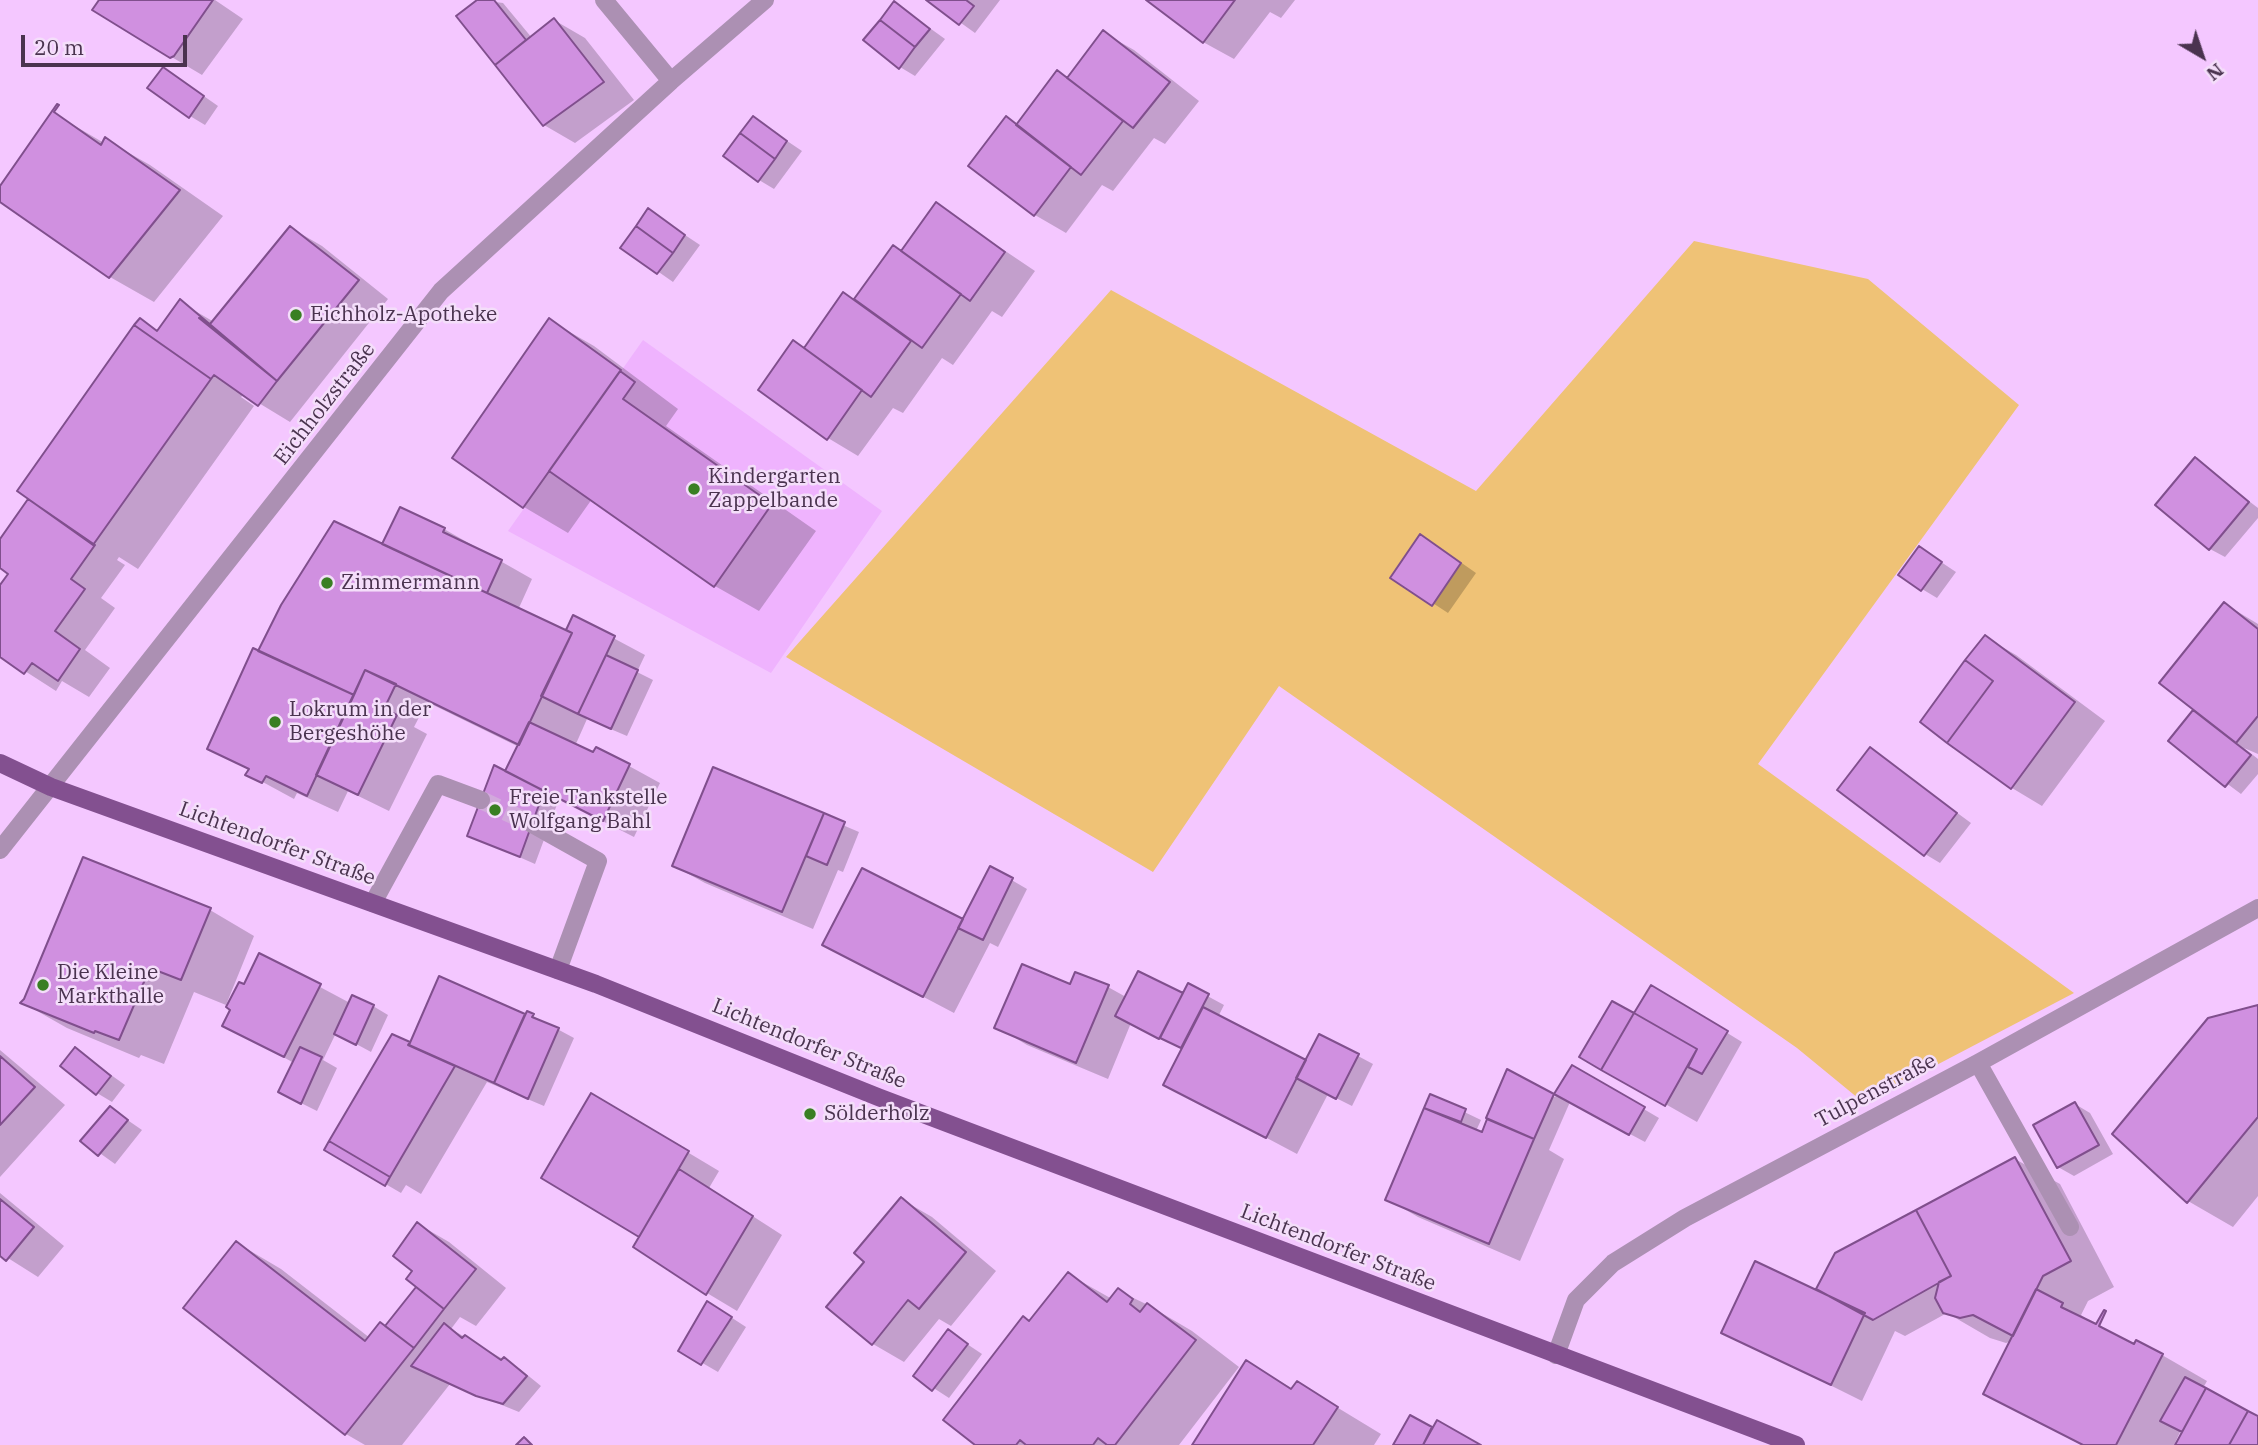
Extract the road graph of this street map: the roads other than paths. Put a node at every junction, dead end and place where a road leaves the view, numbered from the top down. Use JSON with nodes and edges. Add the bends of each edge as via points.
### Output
{"nodes":[{"id":1,"x":604,"y":0,"type":"edge"},
{"id":2,"x":765,"y":0,"type":"edge"},
{"id":3,"x":671,"y":81,"type":"junction"},
{"id":4,"x":0,"y":764,"type":"edge"},
{"id":5,"x":51,"y":787,"type":"junction"},
{"id":6,"x":481,"y":800,"type":"tunnel mouth"},
{"id":7,"x":532,"y":824,"type":"tunnel mouth"},
{"id":8,"x":0,"y":850,"type":"edge"},
{"id":9,"x":373,"y":903,"type":"junction"},
{"id":10,"x":2258,"y":908,"type":"edge"},
{"id":11,"x":558,"y":970,"type":"junction"},
{"id":12,"x":1978,"y":1063,"type":"junction"},
{"id":13,"x":2070,"y":1227,"type":"dead end"},
{"id":14,"x":1556,"y":1355,"type":"junction"},
{"id":15,"x":1796,"y":1445,"type":"edge"}],
"edges":[{"from":1,"to":3,"type":"street"},
{"from":2,"to":3,"type":"street","name":"Eichholzstraße"},
{"from":3,"to":5,"type":"street","name":"Eichholzstraße","via":[[441,291]]},
{"from":4,"to":5,"type":"main road","name":"Lichtendorfer Straße"},
{"from":5,"to":8,"type":"street","name":"Eichholzstraße"},
{"from":5,"to":9,"type":"main road","name":"Lichtendorfer Straße"},
{"from":6,"to":9,"type":"street","via":[[439,784]]},
{"from":7,"to":11,"type":"street","via":[[598,861]]},
{"from":9,"to":11,"type":"main road","name":"Lichtendorfer Straße"},
{"from":10,"to":12,"type":"street","name":"Tulpenstraße"},
{"from":11,"to":14,"type":"main road","name":"Lichtendorfer Straße","via":[[866,1093]]},
{"from":12,"to":13,"type":"street"},
{"from":12,"to":14,"type":"street","name":"Tulpenstraße","via":[[1685,1218],[1613,1262],[1576,1300]]},
{"from":14,"to":15,"type":"main road","name":"Lichtendorfer Straße"}]}
